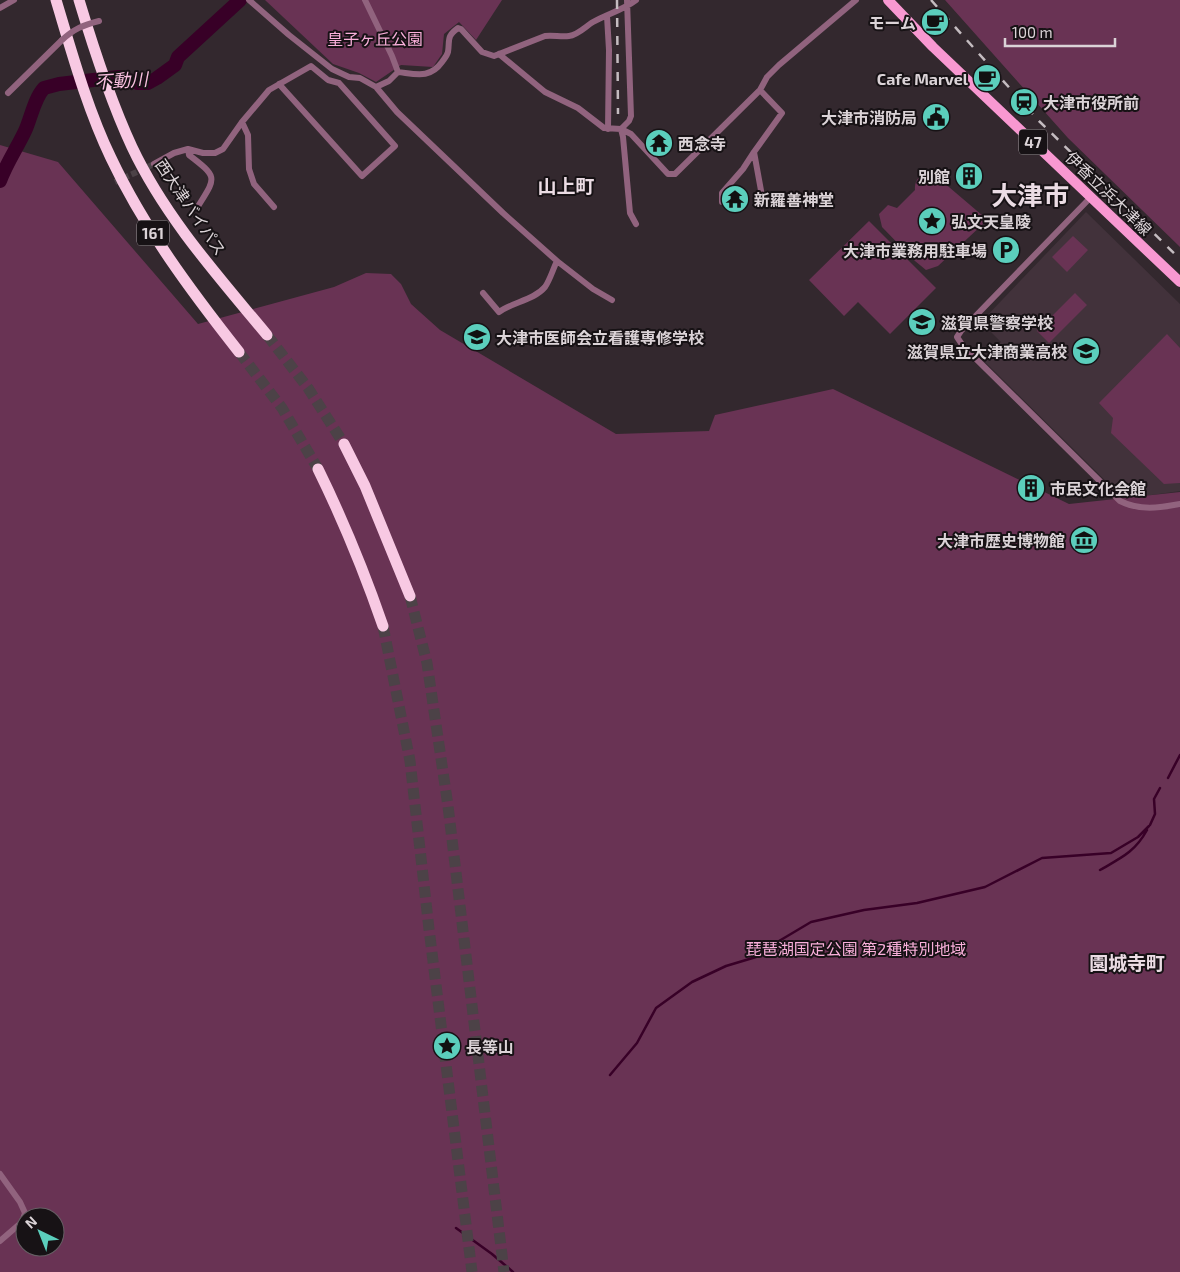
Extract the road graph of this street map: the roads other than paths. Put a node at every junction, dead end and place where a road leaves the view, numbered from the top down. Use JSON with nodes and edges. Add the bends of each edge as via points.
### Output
{"nodes":[{"id":1,"x":14,"y":0,"type":"edge"},
{"id":2,"x":56,"y":0,"type":"edge"},
{"id":3,"x":79,"y":0,"type":"edge"},
{"id":4,"x":249,"y":0,"type":"edge"},
{"id":5,"x":365,"y":0,"type":"edge"},
{"id":6,"x":636,"y":0,"type":"edge"},
{"id":7,"x":856,"y":0,"type":"edge"},
{"id":8,"x":888,"y":0,"type":"edge"},
{"id":9,"x":627,"y":3,"type":"edge"},
{"id":10,"x":0,"y":8,"type":"edge"},
{"id":11,"x":607,"y":16,"type":"junction"},
{"id":12,"x":99,"y":21,"type":"dead end"},
{"id":13,"x":499,"y":54,"type":"junction"},
{"id":14,"x":398,"y":72,"type":"junction"},
{"id":15,"x":349,"y":77,"type":"junction"},
{"id":16,"x":279,"y":84,"type":"junction"},
{"id":17,"x":342,"y":86,"type":"junction"},
{"id":18,"x":376,"y":87,"type":"junction"},
{"id":19,"x":760,"y":90,"type":"junction"},
{"id":20,"x":8,"y":93,"type":"dead end"},
{"id":21,"x":242,"y":122,"type":"junction"},
{"id":22,"x":608,"y":129,"type":"junction"},
{"id":23,"x":621,"y":130,"type":"junction"},
{"id":24,"x":188,"y":149,"type":"junction"},
{"id":25,"x":754,"y":152,"type":"junction"},
{"id":26,"x":154,"y":164,"type":"tunnel mouth"},
{"id":27,"x":762,"y":196,"type":"dead end"},
{"id":28,"x":1091,"y":196,"type":"junction"},
{"id":29,"x":722,"y":202,"type":"dead end"},
{"id":30,"x":274,"y":207,"type":"dead end"},
{"id":31,"x":198,"y":208,"type":"dead end"},
{"id":32,"x":636,"y":224,"type":"dead end"},
{"id":33,"x":557,"y":261,"type":"junction"},
{"id":34,"x":1180,"y":282,"type":"edge"},
{"id":35,"x":483,"y":294,"type":"dead end"},
{"id":36,"x":612,"y":300,"type":"dead end"},
{"id":37,"x":267,"y":336,"type":"tunnel mouth"},
{"id":38,"x":239,"y":352,"type":"tunnel mouth"},
{"id":39,"x":344,"y":444,"type":"tunnel mouth"},
{"id":40,"x":318,"y":469,"type":"tunnel mouth"},
{"id":41,"x":1180,"y":504,"type":"edge"},
{"id":42,"x":410,"y":596,"type":"tunnel mouth"},
{"id":43,"x":383,"y":626,"type":"tunnel mouth"},
{"id":44,"x":0,"y":1174,"type":"edge"},
{"id":45,"x":0,"y":1241,"type":"edge"}],
"edges":[{"from":1,"to":10,"type":"street"},
{"from":2,"to":38,"type":"highway","number":"161","via":[[77,70],[105,144],[131,196],[197,299]]},
{"from":3,"to":37,"type":"highway","name":"西大津バイパス","number":"161","via":[[132,147],[184,232]]},
{"from":4,"to":15,"type":"street","via":[[332,70]]},
{"from":5,"to":14,"type":"street"},
{"from":6,"to":9,"type":"street"},
{"from":7,"to":19,"type":"street","via":[[779,65]]},
{"from":8,"to":28,"type":"main road","name":"伊香立浜大津線","number":"47","via":[[933,47]]},
{"from":9,"to":11,"type":"street"},
{"from":9,"to":23,"type":"street","via":[[631,116]]},
{"from":11,"to":13,"type":"street","via":[[569,36],[545,36]]},
{"from":11,"to":22,"type":"street"},
{"from":12,"to":20,"type":"street","bridge":true,"via":[[72,30]]},
{"from":13,"to":14,"type":"street","via":[[494,56],[482,52],[458,28],[451,33],[448,54],[436,70],[423,75]]},
{"from":13,"to":22,"type":"street","via":[[545,92],[578,108]]},
{"from":14,"to":18,"type":"street"},
{"from":15,"to":17,"type":"street"},
{"from":15,"to":18,"type":"street","via":[[360,78]]},
{"from":16,"to":17,"type":"street","via":[[311,66],[328,80]]},
{"from":16,"to":17,"type":"street","via":[[362,176],[395,146]]},
{"from":16,"to":21,"type":"street","via":[[260,99]]},
{"from":18,"to":33,"type":"street","via":[[404,119]]},
{"from":19,"to":23,"type":"street","via":[[672,175],[631,134]]},
{"from":19,"to":25,"type":"street","via":[[782,113]]},
{"from":21,"to":24,"type":"street","via":[[223,149],[203,154]]},
{"from":21,"to":30,"type":"street","via":[[248,134],[249,169],[254,184]]},
{"from":22,"to":23,"type":"street"},
{"from":23,"to":32,"type":"street","via":[[630,213]]},
{"from":24,"to":26,"type":"street"},
{"from":24,"to":31,"type":"street","via":[[189,155],[212,175],[209,189]]},
{"from":25,"to":27,"type":"street"},
{"from":25,"to":29,"type":"street","via":[[722,193]]},
{"from":28,"to":34,"type":"main road","name":"伊香立浜大津線","number":"47"},
{"from":28,"to":41,"type":"street","via":[[957,337],[1120,501],[1131,507],[1144,508]]},
{"from":33,"to":35,"type":"street","via":[[545,287],[534,296],[499,312]]},
{"from":33,"to":36,"type":"street"},
{"from":39,"to":42,"type":"highway","via":[[365,486]]},
{"from":40,"to":43,"type":"highway","via":[[345,525]]},
{"from":44,"to":45,"type":"street","via":[[25,1213],[22,1222]]}]}
